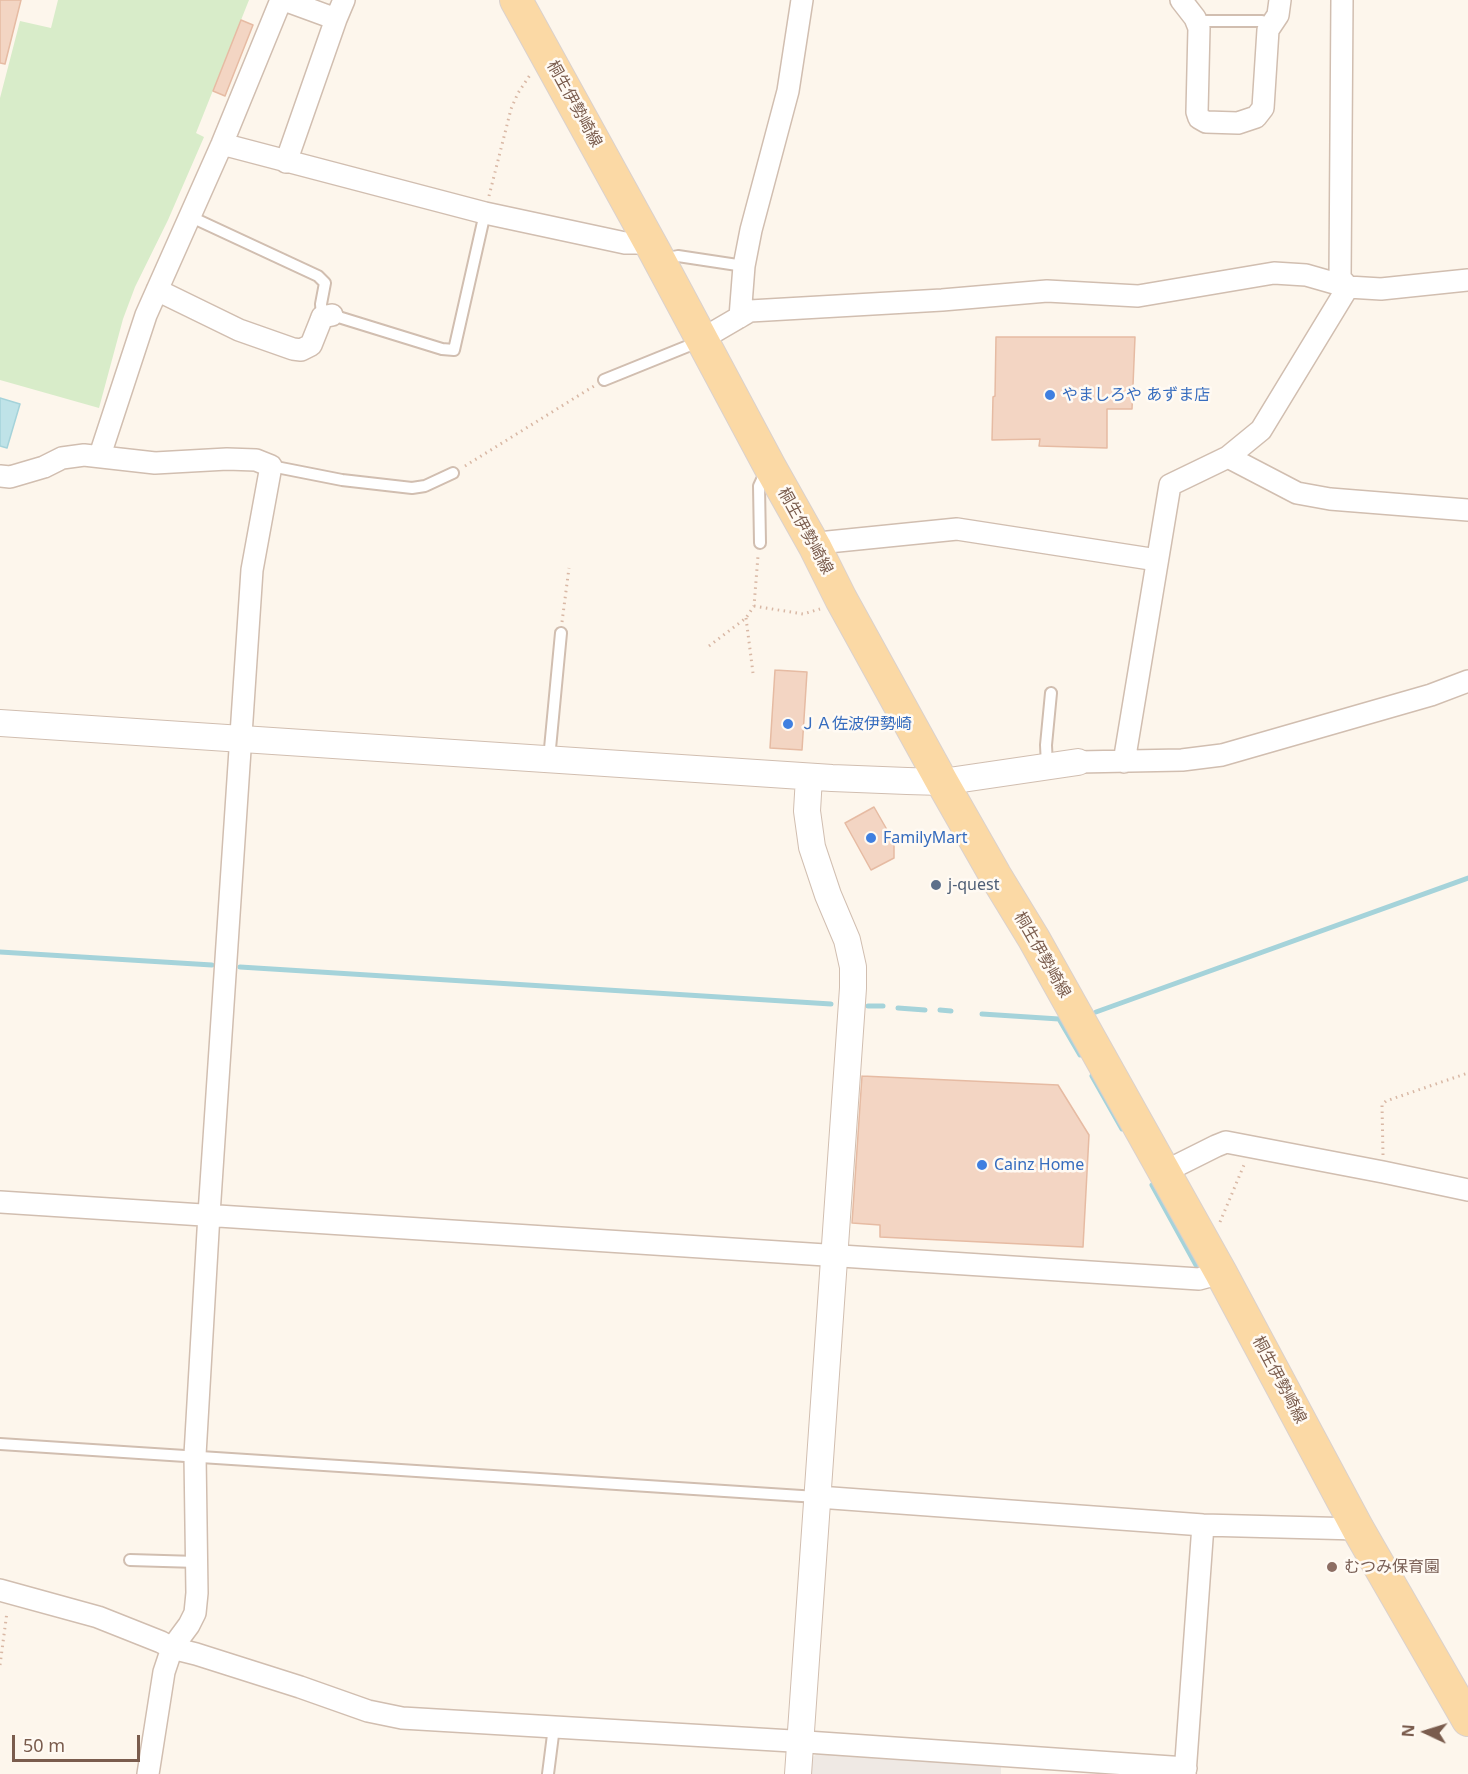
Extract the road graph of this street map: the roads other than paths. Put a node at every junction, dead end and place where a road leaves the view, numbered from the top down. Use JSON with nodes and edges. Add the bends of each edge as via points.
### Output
{"nodes":[{"id":1,"x":283,"y":0,"type":"edge"},
{"id":2,"x":516,"y":0,"type":"edge"},
{"id":3,"x":802,"y":0,"type":"edge"},
{"id":4,"x":1181,"y":0,"type":"edge"},
{"id":5,"x":1280,"y":0,"type":"edge"},
{"id":6,"x":1342,"y":0,"type":"edge"},
{"id":7,"x":340,"y":10,"type":"edge"},
{"id":8,"x":1198,"y":23,"type":"junction"},
{"id":9,"x":1270,"y":26,"type":"junction"},
{"id":10,"x":222,"y":144,"type":"junction"},
{"id":11,"x":286,"y":162,"type":"junction"},
{"id":12,"x":485,"y":213,"type":"junction"},
{"id":13,"x":189,"y":216,"type":"junction"},
{"id":14,"x":654,"y":249,"type":"junction"},
{"id":15,"x":744,"y":266,"type":"junction"},
{"id":16,"x":1468,"y":280,"type":"edge"},
{"id":17,"x":1348,"y":287,"type":"junction"},
{"id":18,"x":157,"y":290,"type":"junction"},
{"id":19,"x":327,"y":316,"type":"junction"},
{"id":20,"x":740,"y":317,"type":"junction"},
{"id":21,"x":702,"y":339,"type":"junction"},
{"id":22,"x":604,"y":380,"type":"road end"},
{"id":23,"x":100,"y":455,"type":"junction"},
{"id":24,"x":1228,"y":458,"type":"junction"},
{"id":25,"x":271,"y":466,"type":"junction"},
{"id":26,"x":770,"y":467,"type":"junction"},
{"id":27,"x":453,"y":473,"type":"road end"},
{"id":28,"x":0,"y":476,"type":"edge"},
{"id":29,"x":1468,"y":510,"type":"edge"},
{"id":30,"x":760,"y":543,"type":"road end"},
{"id":31,"x":815,"y":547,"type":"junction"},
{"id":32,"x":1157,"y":560,"type":"junction"},
{"id":33,"x":561,"y":633,"type":"road end"},
{"id":34,"x":1468,"y":681,"type":"edge"},
{"id":35,"x":1051,"y":693,"type":"dead end"},
{"id":36,"x":0,"y":723,"type":"edge"},
{"id":37,"x":241,"y":740,"type":"junction"},
{"id":38,"x":549,"y":759,"type":"junction"},
{"id":39,"x":1078,"y":762,"type":"joint"},
{"id":40,"x":1124,"y":762,"type":"junction"},
{"id":41,"x":1047,"y":766,"type":"junction"},
{"id":42,"x":809,"y":777,"type":"junction"},
{"id":43,"x":942,"y":782,"type":"junction"},
{"id":44,"x":1164,"y":1172,"type":"junction"},
{"id":45,"x":1468,"y":1190,"type":"edge"},
{"id":46,"x":0,"y":1202,"type":"edge"},
{"id":47,"x":209,"y":1214,"type":"junction"},
{"id":48,"x":836,"y":1256,"type":"junction"},
{"id":49,"x":1221,"y":1273,"type":"junction"},
{"id":50,"x":0,"y":1444,"type":"edge"},
{"id":51,"x":195,"y":1455,"type":"junction"},
{"id":52,"x":818,"y":1497,"type":"junction"},
{"id":53,"x":1203,"y":1525,"type":"junction"},
{"id":54,"x":1358,"y":1529,"type":"junction"},
{"id":55,"x":130,"y":1560,"type":"dead end"},
{"id":56,"x":197,"y":1562,"type":"junction"},
{"id":57,"x":5,"y":1591,"type":"edge"},
{"id":58,"x":172,"y":1648,"type":"junction"},
{"id":59,"x":1468,"y":1720,"type":"edge"},
{"id":60,"x":554,"y":1727,"type":"junction"},
{"id":61,"x":800,"y":1742,"type":"junction"},
{"id":62,"x":1185,"y":1771,"type":"edge"},
{"id":63,"x":148,"y":1774,"type":"edge"},
{"id":64,"x":548,"y":1774,"type":"edge"},
{"id":65,"x":798,"y":1774,"type":"edge"}],
"edges":[{"from":1,"to":7,"type":"street"},
{"from":1,"to":10,"type":"street"},
{"from":2,"to":14,"type":"main road","name":"桐生伊勢崎線"},
{"from":3,"to":15,"type":"street","via":[[788,91]]},
{"from":4,"to":8,"type":"street"},
{"from":5,"to":9,"type":"street","via":[[1278,15]]},
{"from":6,"to":17,"type":"street","via":[[1340,278]]},
{"from":7,"to":11,"type":"street"},
{"from":8,"to":9,"type":"lane","via":[[1262,21]]},
{"from":8,"to":9,"type":"street","via":[[1197,112],[1206,122],[1242,122],[1261,114]]},
{"from":10,"to":11,"type":"street"},
{"from":10,"to":13,"type":"street"},
{"from":11,"to":12,"type":"street"},
{"from":12,"to":14,"type":"street"},
{"from":12,"to":19,"type":"lane","via":[[454,350]]},
{"from":13,"to":18,"type":"street"},
{"from":13,"to":19,"type":"lane","via":[[318,276],[325,283],[321,304]]},
{"from":14,"to":15,"type":"lane"},
{"from":14,"to":21,"type":"main road","name":"桐生伊勢崎線"},
{"from":15,"to":20,"type":"street"},
{"from":16,"to":17,"type":"street","via":[[1381,289]]},
{"from":17,"to":20,"type":"street","via":[[1306,274],[1274,273],[1138,296],[1047,291],[750,311]]},
{"from":17,"to":24,"type":"street","via":[[1261,430]]},
{"from":18,"to":19,"type":"street","via":[[239,330],[293,349],[311,345]]},
{"from":18,"to":23,"type":"street"},
{"from":20,"to":21,"type":"street"},
{"from":21,"to":22,"type":"lane"},
{"from":21,"to":26,"type":"main road","name":"桐生伊勢崎線"},
{"from":23,"to":25,"type":"street","via":[[155,463],[256,460]]},
{"from":23,"to":28,"type":"street","via":[[62,458],[25,473]]},
{"from":24,"to":29,"type":"street","via":[[1297,493]]},
{"from":24,"to":32,"type":"street","via":[[1170,485]]},
{"from":25,"to":27,"type":"lane","via":[[412,488]]},
{"from":25,"to":37,"type":"street","via":[[252,570]]},
{"from":26,"to":30,"type":"lane","via":[[759,486]]},
{"from":26,"to":31,"type":"main road","name":"桐生伊勢崎線"},
{"from":31,"to":32,"type":"street","via":[[828,542],[957,529]]},
{"from":31,"to":43,"type":"main road","name":"桐生伊勢崎線"},
{"from":32,"to":40,"type":"street"},
{"from":33,"to":38,"type":"lane"},
{"from":34,"to":40,"type":"street","via":[[1222,755]]},
{"from":35,"to":41,"type":"lane"},
{"from":36,"to":37,"type":"street"},
{"from":37,"to":38,"type":"street"},
{"from":37,"to":47,"type":"street"},
{"from":38,"to":42,"type":"street"},
{"from":39,"to":40,"type":"street"},
{"from":39,"to":41,"type":"street"},
{"from":41,"to":43,"type":"street"},
{"from":42,"to":43,"type":"street"},
{"from":42,"to":48,"type":"street","via":[[807,811],[812,847],[842,924],[853,967]]},
{"from":43,"to":44,"type":"main road","name":"桐生伊勢崎線"},
{"from":44,"to":45,"type":"street","via":[[1226,1142]]},
{"from":44,"to":49,"type":"main road","name":"桐生伊勢崎線"},
{"from":46,"to":47,"type":"street"},
{"from":47,"to":48,"type":"street"},
{"from":47,"to":51,"type":"street"},
{"from":48,"to":49,"type":"street","via":[[1199,1279]]},
{"from":48,"to":52,"type":"street"},
{"from":49,"to":54,"type":"main road","name":"桐生伊勢崎線"},
{"from":50,"to":51,"type":"lane"},
{"from":51,"to":52,"type":"lane"},
{"from":51,"to":56,"type":"street"},
{"from":52,"to":53,"type":"street"},
{"from":52,"to":61,"type":"street"},
{"from":53,"to":54,"type":"street"},
{"from":53,"to":62,"type":"street"},
{"from":54,"to":59,"type":"main road","name":"桐生伊勢崎線"},
{"from":55,"to":56,"type":"lane"},
{"from":56,"to":58,"type":"street","via":[[195,1613]]},
{"from":57,"to":58,"type":"street","via":[[98,1617]]},
{"from":58,"to":60,"type":"street","via":[[368,1711],[402,1718]]},
{"from":58,"to":63,"type":"street","via":[[164,1672]]},
{"from":60,"to":61,"type":"street"},
{"from":60,"to":64,"type":"lane"},
{"from":61,"to":62,"type":"street"},
{"from":61,"to":65,"type":"street"}]}
